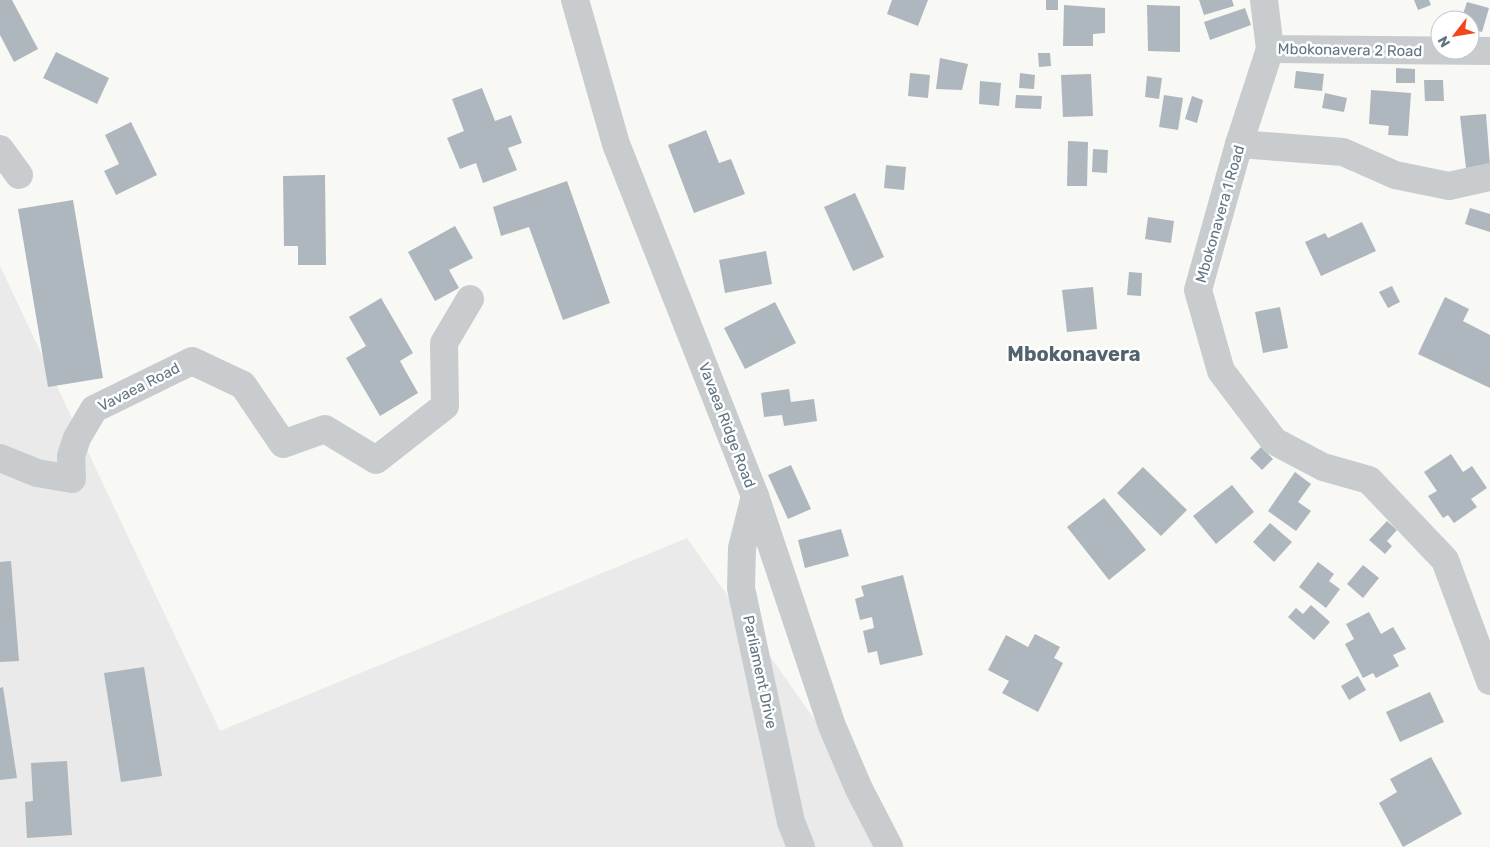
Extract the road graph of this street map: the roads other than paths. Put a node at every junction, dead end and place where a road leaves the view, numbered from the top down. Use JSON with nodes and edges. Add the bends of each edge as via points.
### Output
{"nodes":[{"id":1,"x":575,"y":0,"type":"edge"},
{"id":2,"x":1264,"y":0,"type":"edge"},
{"id":3,"x":1270,"y":49,"type":"junction"},
{"id":4,"x":1490,"y":51,"type":"edge"},
{"id":5,"x":1239,"y":144,"type":"junction"},
{"id":6,"x":0,"y":149,"type":"edge"},
{"id":7,"x":19,"y":175,"type":"dead end"},
{"id":8,"x":1490,"y":178,"type":"edge"},
{"id":9,"x":470,"y":299,"type":"dead end"},
{"id":10,"x":0,"y":458,"type":"edge"},
{"id":11,"x":755,"y":496,"type":"junction"},
{"id":12,"x":1490,"y":681,"type":"edge"},
{"id":13,"x":801,"y":847,"type":"edge"},
{"id":14,"x":889,"y":847,"type":"edge"}],
"edges":[{"from":1,"to":11,"type":"street","name":"Vavaea Ridge Road","via":[[616,144]]},
{"from":2,"to":3,"type":"street"},
{"from":3,"to":4,"type":"street","name":"Mbokonavera 2 Road"},
{"from":3,"to":5,"type":"street","name":"Mbokonavera 1 Road"},
{"from":5,"to":8,"type":"street","via":[[1343,152],[1396,175],[1449,186]]},
{"from":5,"to":12,"type":"street","name":"Mbokonavera 1 Road","via":[[1198,290],[1221,371],[1274,441],[1323,467],[1369,480],[1445,560]]},
{"from":6,"to":7,"type":"street"},
{"from":9,"to":10,"type":"street","name":"Vavaea Road","via":[[444,343],[446,406],[376,460],[325,429],[283,444],[243,385],[192,361],[94,409],[77,438],[71,456],[72,479],[37,473]]},
{"from":11,"to":13,"type":"street","name":"Parliament Drive","via":[[742,548],[741,588],[791,822]]},
{"from":11,"to":14,"type":"street","name":"Vavaea Ridge Road","via":[[832,726],[858,789]]}]}
